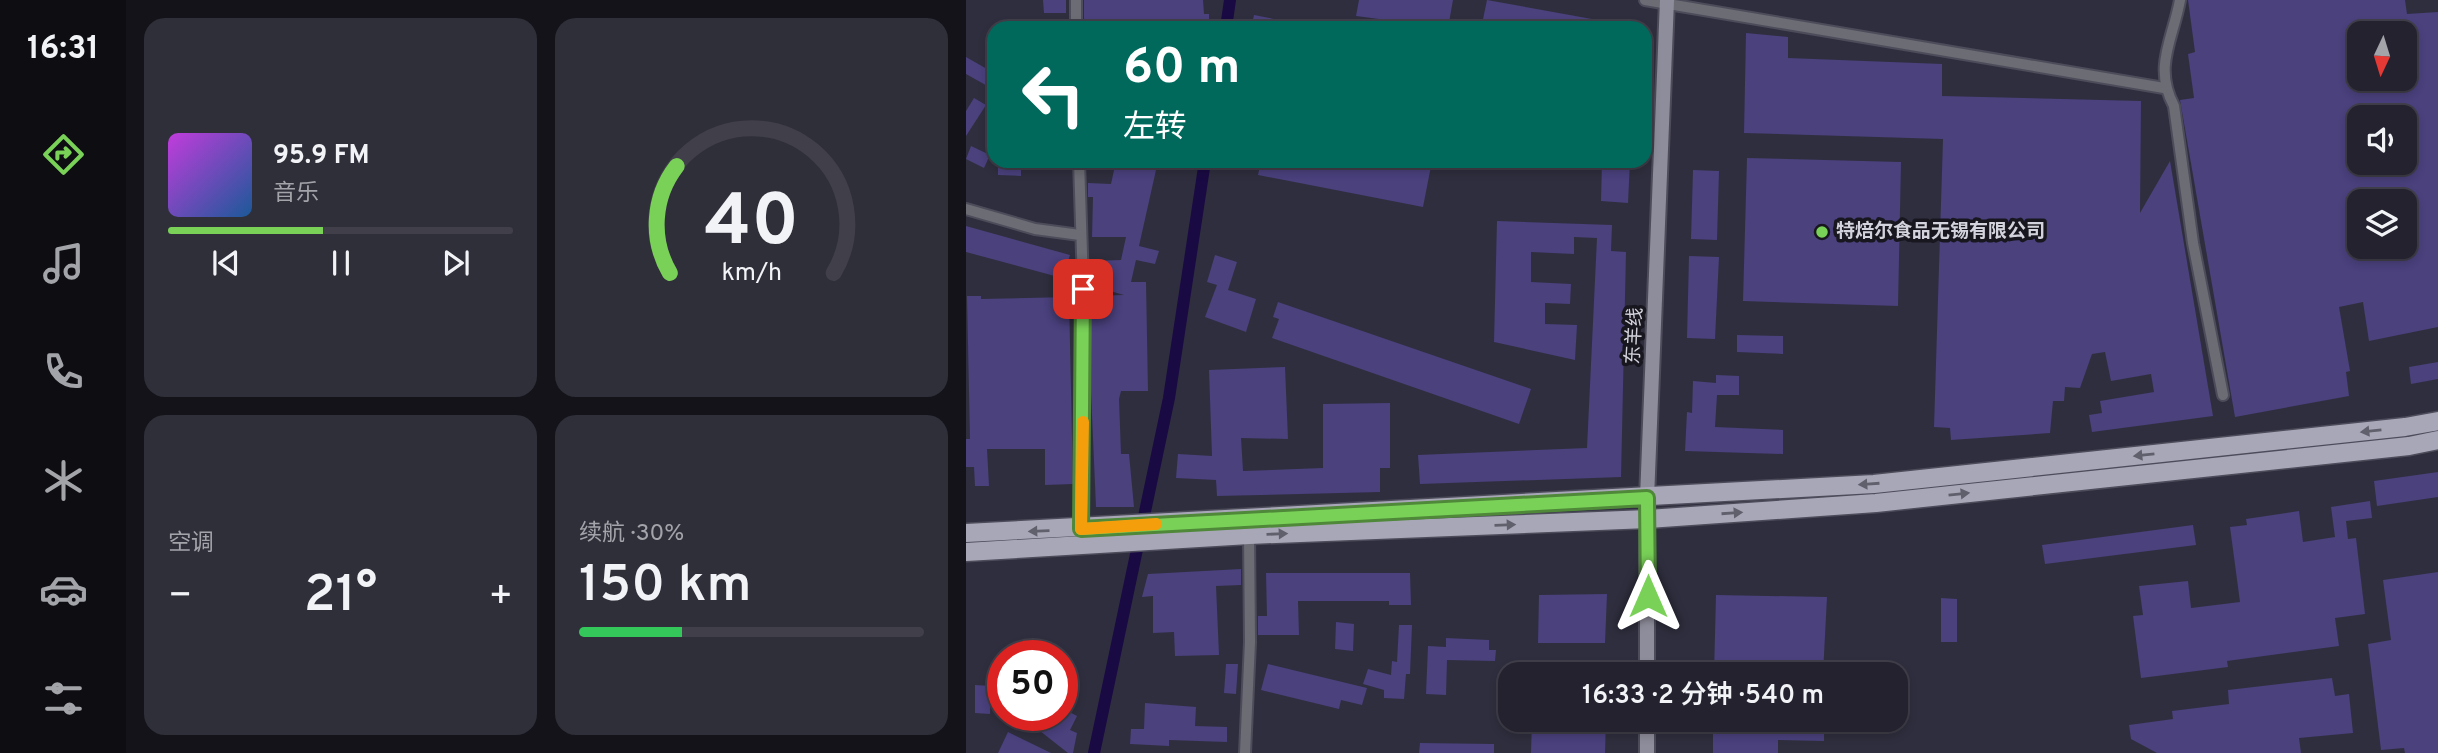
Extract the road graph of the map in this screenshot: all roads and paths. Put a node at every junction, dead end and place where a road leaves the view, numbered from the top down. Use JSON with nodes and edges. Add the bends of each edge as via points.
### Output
{"nodes":[{"id":1,"x":1076,"y":0,"type":"edge"},
{"id":2,"x":1645,"y":0,"type":"edge"},
{"id":3,"x":2180,"y":0,"type":"edge"},
{"id":4,"x":1667,"y":2,"type":"edge"},
{"id":5,"x":1076,"y":21,"type":"edge"},
{"id":6,"x":2164,"y":88,"type":"junction"},
{"id":7,"x":1079,"y":168,"type":"edge"},
{"id":8,"x":966,"y":209,"type":"edge"},
{"id":9,"x":1080,"y":235,"type":"junction"},
{"id":10,"x":2223,"y":395,"type":"dead end"},
{"id":11,"x":2438,"y":421,"type":"edge"},
{"id":12,"x":2438,"y":440,"type":"edge"},
{"id":13,"x":1647,"y":498,"type":"junction"},
{"id":14,"x":1648,"y":519,"type":"junction"},
{"id":15,"x":1081,"y":529,"type":"junction"},
{"id":16,"x":966,"y":533,"type":"edge"},
{"id":17,"x":1162,"y":533,"type":"junction"},
{"id":18,"x":1130,"y":534,"type":"junction"},
{"id":19,"x":1248,"y":535,"type":"junction"},
{"id":20,"x":966,"y":552,"type":"edge"},
{"id":21,"x":1647,"y":662,"type":"edge"},
{"id":22,"x":1647,"y":732,"type":"edge"},
{"id":23,"x":1245,"y":753,"type":"edge"},
{"id":24,"x":1647,"y":753,"type":"edge"}],
"edges":[{"from":1,"to":5,"type":"street"},
{"from":2,"to":4,"type":"street"},
{"from":3,"to":6,"type":"street","via":[[2167,41]]},
{"from":4,"to":6,"type":"street"},
{"from":4,"to":13,"type":"main road","name":"东羊线"},
{"from":6,"to":10,"type":"street","via":[[2174,106],[2193,243]]},
{"from":7,"to":9,"type":"street"},
{"from":8,"to":9,"type":"street","via":[[1035,229]]},
{"from":9,"to":15,"type":"street","via":[[1084,315]]},
{"from":11,"to":13,"type":"main road","one_way":true,"via":[[1874,484]]},
{"from":14,"to":12,"type":"main road","one_way":true,"via":[[1876,503]]},
{"from":13,"to":14,"type":"main road","name":"东羊线"},
{"from":13,"to":17,"type":"main road"},
{"from":19,"to":14,"type":"main road","one_way":true},
{"from":14,"to":21,"type":"main road","name":"东羊线"},
{"from":15,"to":16,"type":"main road","one_way":true},
{"from":15,"to":18,"type":"main road"},
{"from":17,"to":18,"type":"main road"},
{"from":17,"to":19,"type":"main road"},
{"from":18,"to":20,"type":"main road"},
{"from":19,"to":23,"type":"street","via":[[1251,642]]},
{"from":22,"to":24,"type":"main road"}]}
